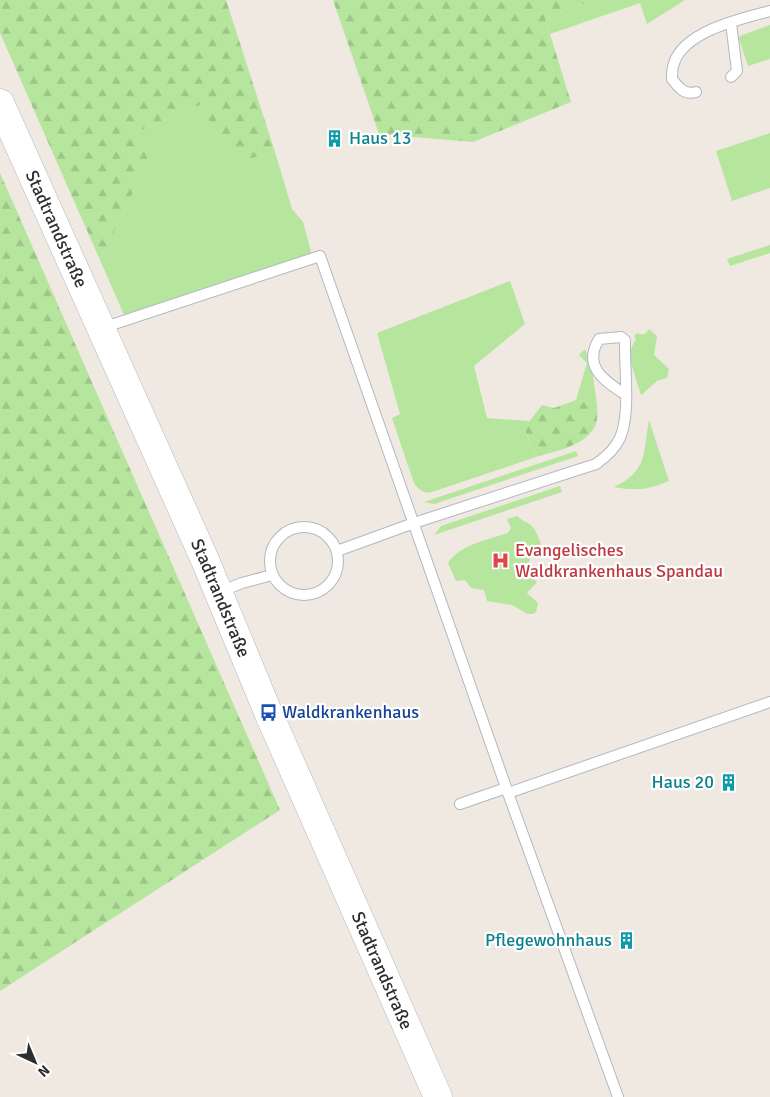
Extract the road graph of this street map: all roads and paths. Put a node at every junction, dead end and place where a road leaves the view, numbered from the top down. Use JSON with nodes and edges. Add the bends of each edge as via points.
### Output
{"nodes":[{"id":1,"x":770,"y":11,"type":"edge"},
{"id":2,"x":731,"y":23,"type":"junction"},
{"id":3,"x":731,"y":77,"type":"dead end"},
{"id":4,"x":696,"y":92,"type":"dead end"},
{"id":5,"x":0,"y":103,"type":"edge"},
{"id":6,"x":101,"y":328,"type":"junction"},
{"id":7,"x":626,"y":395,"type":"junction"},
{"id":8,"x":414,"y":523,"type":"junction"},
{"id":9,"x":336,"y":551,"type":"junction"},
{"id":10,"x":272,"y":574,"type":"junction"},
{"id":11,"x":218,"y":592,"type":"junction"},
{"id":12,"x":770,"y":702,"type":"edge"},
{"id":13,"x":507,"y":791,"type":"junction"},
{"id":14,"x":460,"y":804,"type":"dead end"},
{"id":15,"x":438,"y":1097,"type":"edge"},
{"id":16,"x":618,"y":1097,"type":"edge"}],
"edges":[{"from":1,"to":2,"type":"lane"},
{"from":2,"to":3,"type":"lane","via":[[737,72]]},
{"from":2,"to":4,"type":"lane","via":[[704,33],[684,46],[673,64],[672,79],[681,90],[688,94]]},
{"from":5,"to":6,"type":"street","name":"Stadtrandstraße"},
{"from":6,"to":8,"type":"lane","via":[[320,256]]},
{"from":6,"to":11,"type":"street","name":"Stadtrandstraße"},
{"from":7,"to":7,"type":"lane","via":[[625,340],[621,337],[599,340],[594,348],[593,362],[601,379]]},
{"from":7,"to":8,"type":"lane","via":[[620,438],[608,456],[596,464]]},
{"from":8,"to":9,"type":"lane"},
{"from":8,"to":13,"type":"lane"},
{"from":9,"to":10,"type":"lane","via":[[338,562],[331,582],[313,594],[291,592]]},
{"from":9,"to":10,"type":"lane","via":[[332,541],[313,528],[290,530],[274,546]]},
{"from":10,"to":11,"type":"lane"},
{"from":11,"to":15,"type":"street","name":"Stadtrandstraße"},
{"from":12,"to":13,"type":"lane"},
{"from":13,"to":14,"type":"lane"},
{"from":13,"to":16,"type":"lane"}]}
